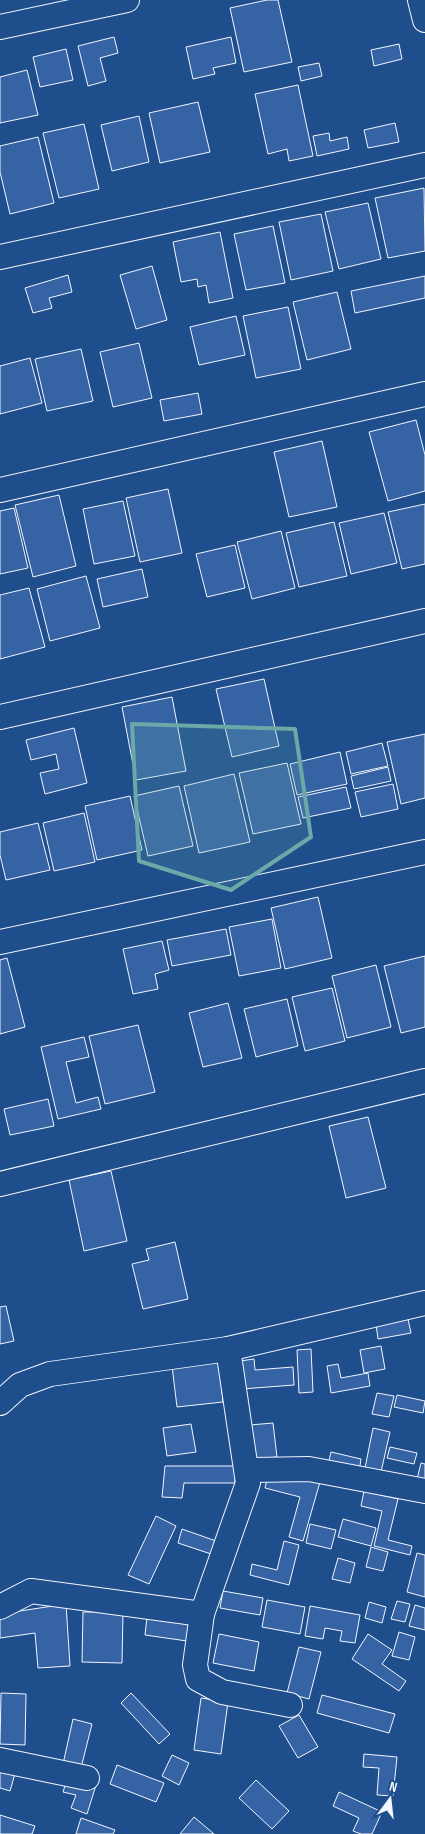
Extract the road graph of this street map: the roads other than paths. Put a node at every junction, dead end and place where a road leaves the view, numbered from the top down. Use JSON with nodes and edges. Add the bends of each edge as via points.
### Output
{"nodes":[{"id":1,"x":127,"y":0,"type":"edge"},
{"id":2,"x":420,"y":0,"type":"edge"},
{"id":3,"x":425,"y":20,"type":"edge"},
{"id":4,"x":0,"y":27,"type":"edge"},
{"id":5,"x":425,"y":164,"type":"edge"},
{"id":6,"x":0,"y":257,"type":"edge"},
{"id":7,"x":425,"y":394,"type":"edge"},
{"id":8,"x":0,"y":490,"type":"edge"},
{"id":9,"x":425,"y":621,"type":"edge"},
{"id":10,"x":0,"y":717,"type":"edge"},
{"id":11,"x":425,"y":852,"type":"edge"},
{"id":12,"x":0,"y":942,"type":"edge"},
{"id":13,"x":425,"y":1081,"type":"edge"},
{"id":14,"x":0,"y":1184,"type":"edge"},
{"id":15,"x":425,"y":1303,"type":"edge"},
{"id":16,"x":228,"y":1349,"type":"junction"},
{"id":17,"x":0,"y":1404,"type":"edge"},
{"id":18,"x":247,"y":1470,"type":"junction"},
{"id":19,"x":425,"y":1491,"type":"edge"},
{"id":20,"x":0,"y":1607,"type":"edge"},
{"id":21,"x":202,"y":1614,"type":"junction"},
{"id":22,"x":290,"y":1705,"type":"dead end"},
{"id":23,"x":0,"y":1760,"type":"edge"},
{"id":24,"x":87,"y":1778,"type":"dead end"}],
"edges":[{"from":1,"to":4,"type":"street"},
{"from":2,"to":3,"type":"street"},
{"from":5,"to":6,"type":"street"},
{"from":7,"to":8,"type":"street"},
{"from":9,"to":10,"type":"street"},
{"from":11,"to":12,"type":"street"},
{"from":13,"to":14,"type":"street"},
{"from":15,"to":16,"type":"street"},
{"from":16,"to":17,"type":"street","via":[[50,1374],[20,1385]]},
{"from":16,"to":18,"type":"street"},
{"from":18,"to":19,"type":"street","via":[[310,1470]]},
{"from":18,"to":21,"type":"street","via":[[248,1483]]},
{"from":20,"to":21,"type":"street","via":[[32,1591]]},
{"from":21,"to":22,"type":"street","via":[[196,1665],[198,1679],[222,1692]]},
{"from":23,"to":24,"type":"street"}]}
